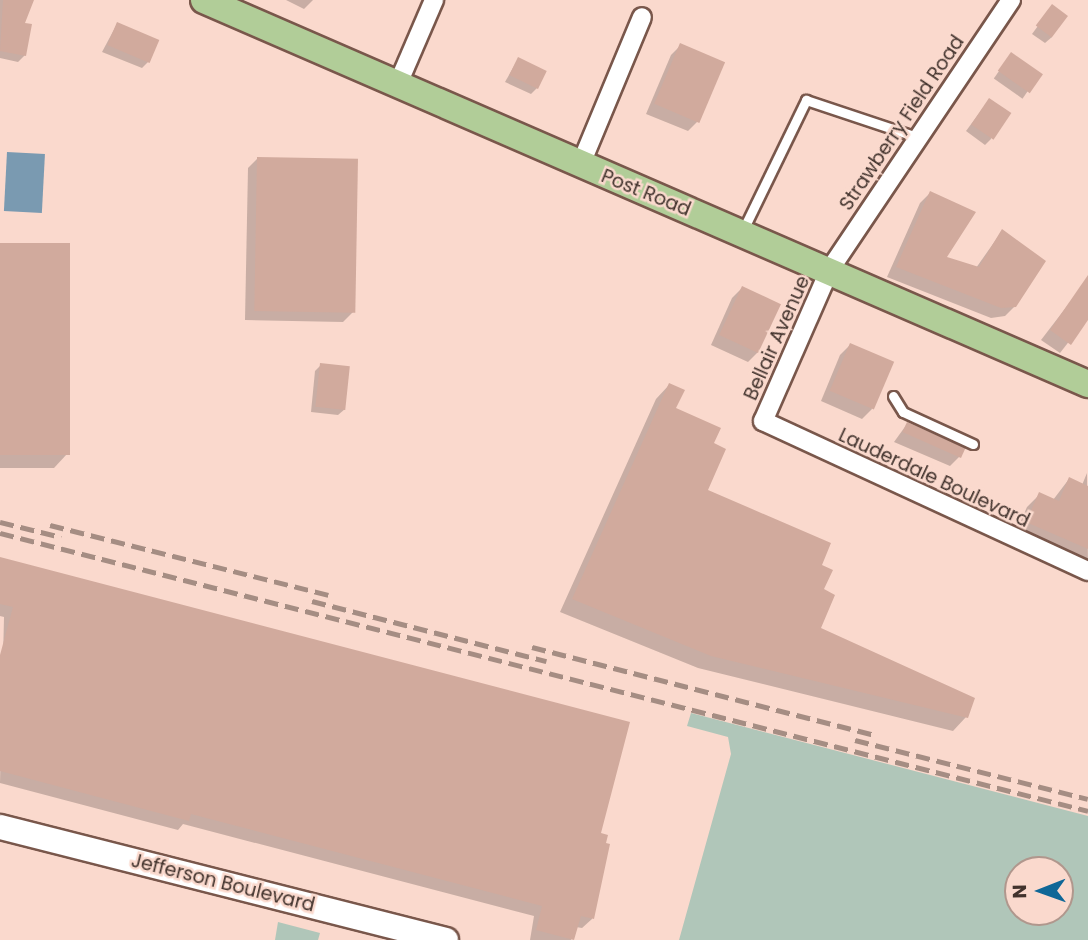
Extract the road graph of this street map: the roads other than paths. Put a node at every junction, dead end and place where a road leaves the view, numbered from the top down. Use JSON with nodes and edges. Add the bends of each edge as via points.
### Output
{"nodes":[{"id":1,"x":204,"y":0,"type":"edge"},
{"id":2,"x":434,"y":0,"type":"edge"},
{"id":3,"x":1011,"y":0,"type":"edge"},
{"id":4,"x":642,"y":17,"type":"dead end"},
{"id":5,"x":397,"y":86,"type":"junction"},
{"id":6,"x":917,"y":137,"type":"junction"},
{"id":7,"x":580,"y":166,"type":"junction"},
{"id":8,"x":741,"y":233,"type":"junction"},
{"id":9,"x":829,"y":271,"type":"junction"},
{"id":10,"x":1088,"y":384,"type":"edge"},
{"id":11,"x":893,"y":396,"type":"dead end"},
{"id":12,"x":763,"y":421,"type":"joint"},
{"id":13,"x":973,"y":444,"type":"dead end"},
{"id":14,"x":1088,"y":571,"type":"edge"},
{"id":15,"x":0,"y":827,"type":"edge"},
{"id":16,"x":446,"y":940,"type":"edge"}],
"edges":[{"from":1,"to":5,"type":"main road","name":"Post Road"},
{"from":2,"to":5,"type":"street"},
{"from":3,"to":6,"type":"street","name":"Strawberry Field Road"},
{"from":4,"to":7,"type":"street"},
{"from":5,"to":7,"type":"main road","name":"Post Road"},
{"from":6,"to":8,"type":"lane","via":[[806,100]]},
{"from":6,"to":9,"type":"street","name":"Strawberry Field Road"},
{"from":7,"to":8,"type":"main road","name":"Post Road"},
{"from":8,"to":9,"type":"main road","name":"Post Road"},
{"from":9,"to":10,"type":"main road","name":"Post Road"},
{"from":9,"to":12,"type":"street","name":"Bellair Avenue"},
{"from":11,"to":13,"type":"lane","via":[[903,412]]},
{"from":12,"to":14,"type":"street","name":"Lauderdale Boulevard"},
{"from":15,"to":16,"type":"main road","name":"Jefferson Boulevard"}]}
